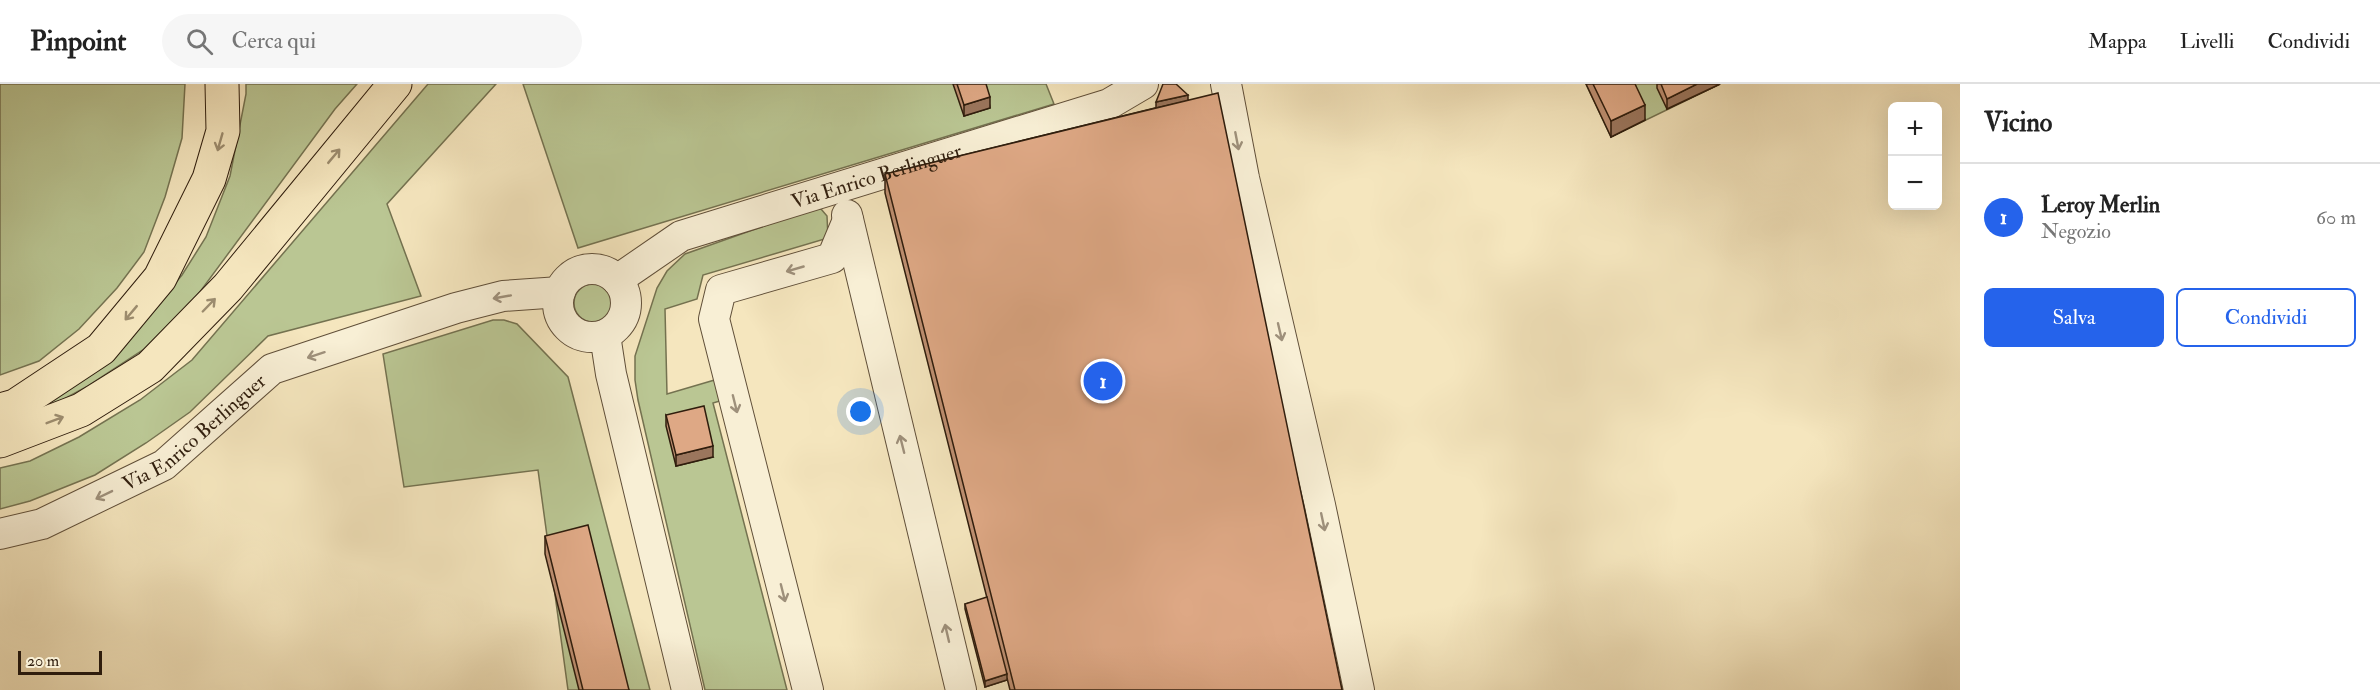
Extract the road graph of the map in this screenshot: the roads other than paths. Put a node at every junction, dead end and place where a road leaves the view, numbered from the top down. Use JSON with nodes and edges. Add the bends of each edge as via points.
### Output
{"nodes":[{"id":1,"x":222,"y":84,"type":"edge"},
{"id":2,"x":395,"y":84,"type":"edge"},
{"id":3,"x":1143,"y":84,"type":"edge"},
{"id":4,"x":1226,"y":84,"type":"edge"},
{"id":5,"x":839,"y":186,"type":"junction"},
{"id":6,"x":848,"y":220,"type":"junction"},
{"id":7,"x":832,"y":258,"type":"junction"},
{"id":8,"x":617,"y":280,"type":"junction"},
{"id":9,"x":560,"y":292,"type":"junction"},
{"id":10,"x":866,"y":297,"type":"junction"},
{"id":11,"x":604,"y":335,"type":"junction"},
{"id":12,"x":0,"y":410,"type":"edge"},
{"id":13,"x":0,"y":441,"type":"edge"},
{"id":14,"x":0,"y":534,"type":"edge"},
{"id":15,"x":687,"y":690,"type":"edge"},
{"id":16,"x":808,"y":690,"type":"edge"},
{"id":17,"x":961,"y":690,"type":"edge"},
{"id":18,"x":1359,"y":690,"type":"edge"}],
"edges":[{"from":1,"to":12,"type":"highway","one_way":true,"via":[[224,131],[209,179],[160,278],[101,349],[15,406]]},
{"from":13,"to":2,"type":"highway","one_way":true,"via":[[81,410],[150,367],[228,286]]},
{"from":3,"to":5,"type":"lane","name":"Via Enrico Berlinguer","via":[[1109,104]]},
{"from":4,"to":18,"type":"lane","one_way":true},
{"from":5,"to":6,"type":"lane"},
{"from":5,"to":8,"type":"lane","name":"Via Enrico Berlinguer","via":[[681,236]]},
{"from":6,"to":7,"type":"lane"},
{"from":6,"to":10,"type":"lane"},
{"from":7,"to":10,"type":"lane","via":[[850,272]]},
{"from":7,"to":16,"type":"lane","one_way":true,"via":[[721,290],[714,319]]},
{"from":8,"to":9,"type":"lane","via":[[597,269],[586,270],[575,274]]},
{"from":8,"to":11,"type":"lane","via":[[623,289],[626,311],[621,321]]},
{"from":9,"to":11,"type":"lane","via":[[560,313],[565,323],[583,336]]},
{"from":9,"to":14,"type":"lane","name":"Via Enrico Berlinguer","one_way":true,"via":[[503,296],[456,308],[272,369],[164,465],[42,524]]},
{"from":17,"to":10,"type":"lane","one_way":true},
{"from":11,"to":15,"type":"lane"}]}
